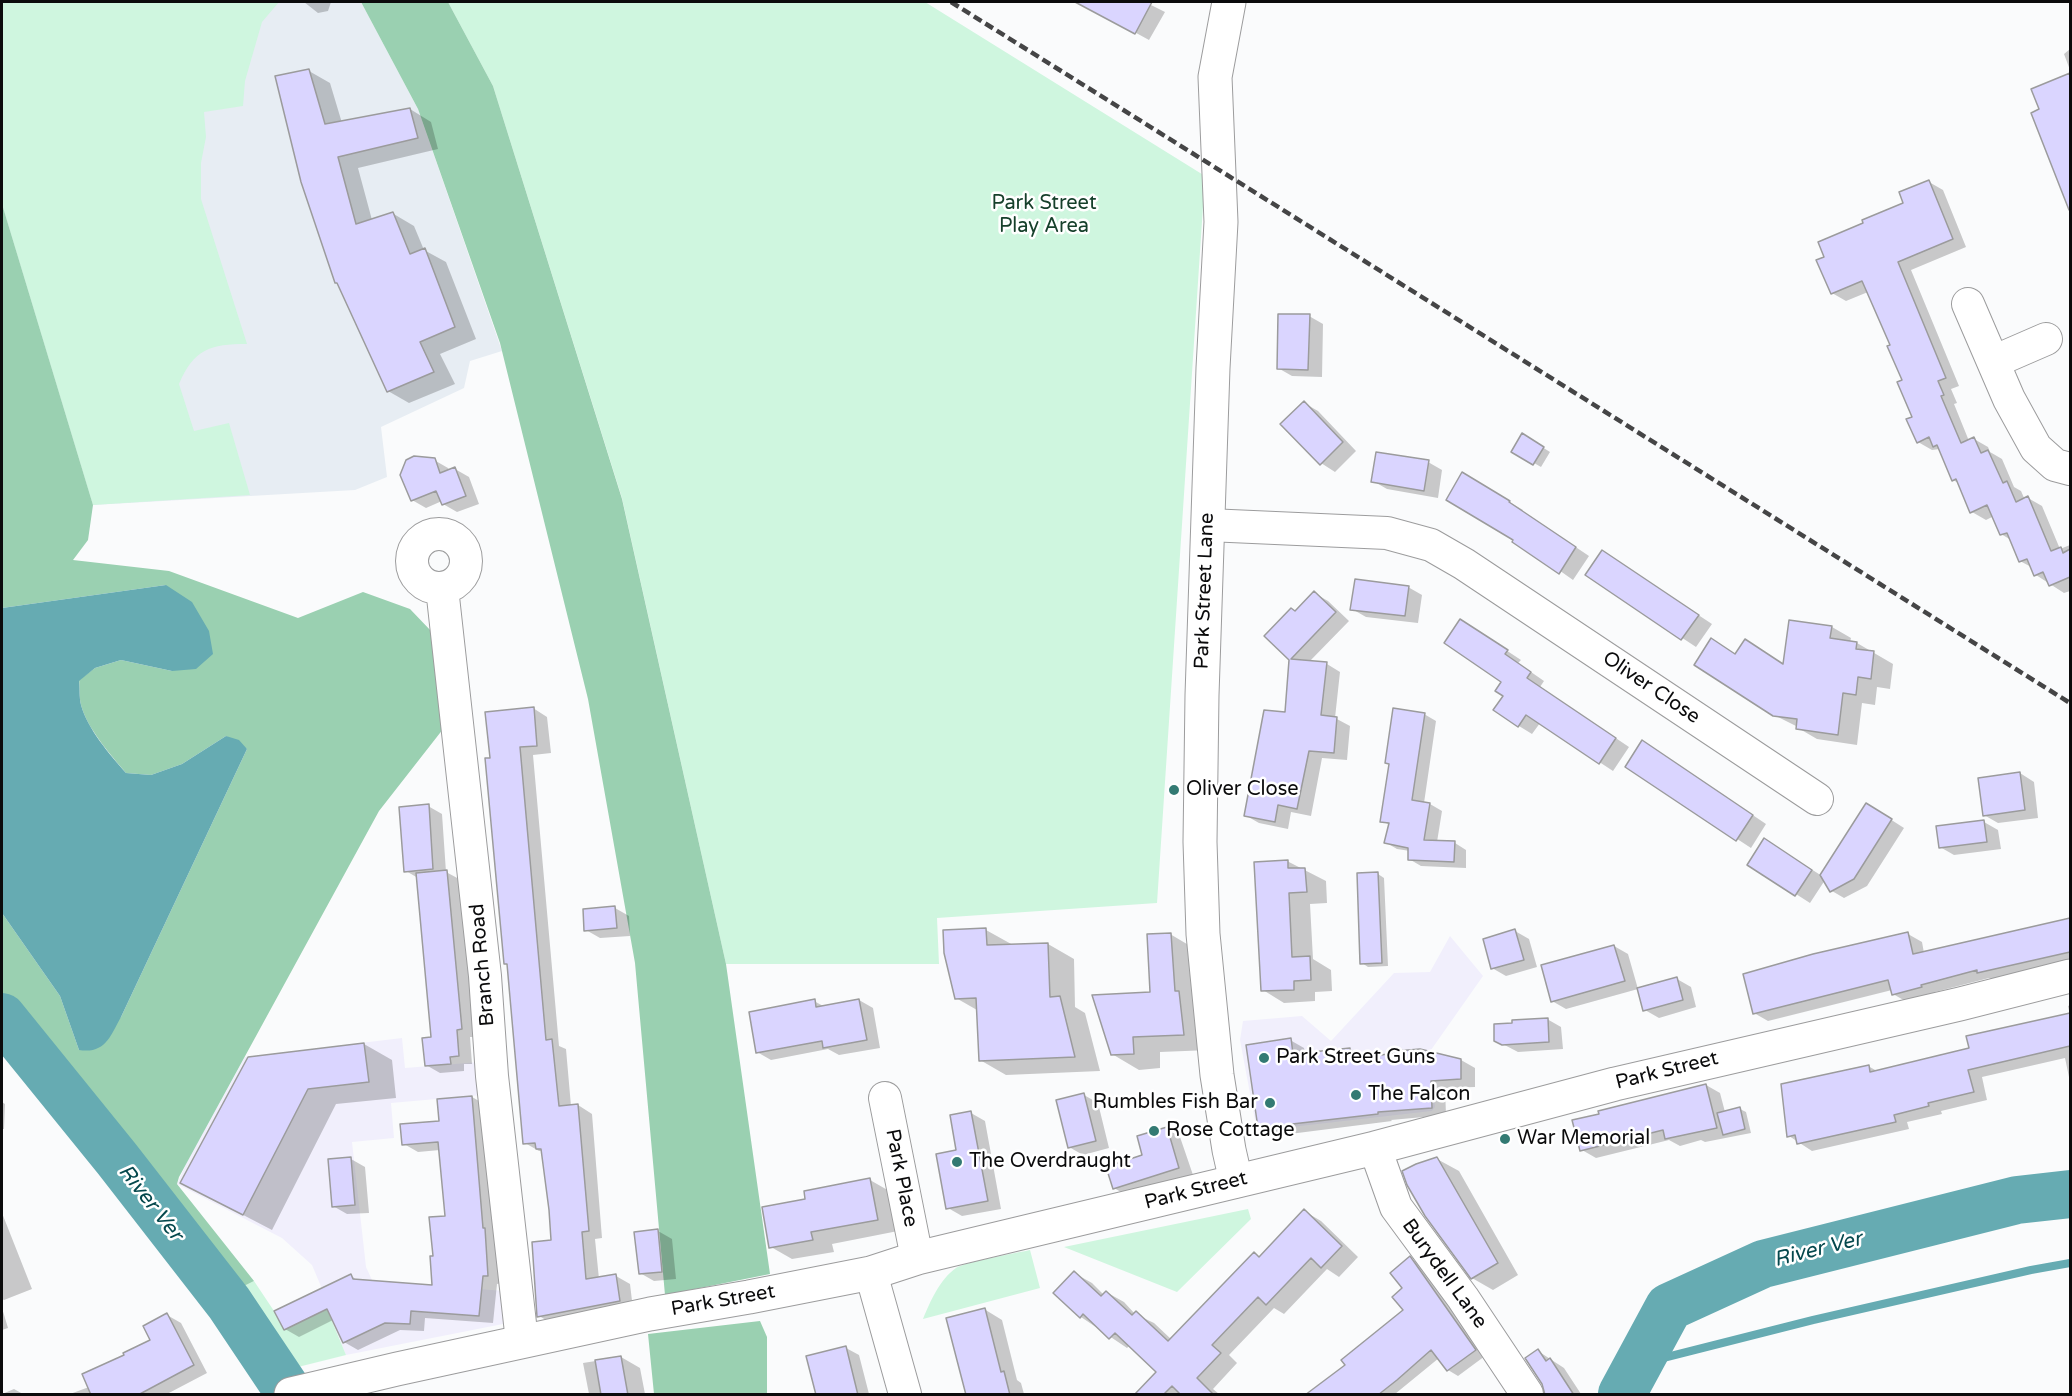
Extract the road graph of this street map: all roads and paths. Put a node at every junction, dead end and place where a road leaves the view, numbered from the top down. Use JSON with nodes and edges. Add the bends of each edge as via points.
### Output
{"nodes":[{"id":1,"x":1229,"y":2,"type":"edge"},
{"id":2,"x":1968,"y":304,"type":"dead end"},
{"id":3,"x":2046,"y":339,"type":"dead end"},
{"id":4,"x":1993,"y":362,"type":"junction"},
{"id":5,"x":2070,"y":469,"type":"edge"},
{"id":6,"x":1208,"y":525,"type":"junction"},
{"id":7,"x":442,"y":588,"type":"dead end"},
{"id":8,"x":1817,"y":799,"type":"dead end"},
{"id":9,"x":2070,"y":976,"type":"edge"},
{"id":10,"x":885,"y":1098,"type":"dead end"},
{"id":11,"x":1375,"y":1148,"type":"junction"},
{"id":12,"x":1236,"y":1181,"type":"junction"},
{"id":13,"x":917,"y":1258,"type":"junction"},
{"id":14,"x":871,"y":1273,"type":"junction"},
{"id":15,"x":522,"y":1341,"type":"junction"},
{"id":16,"x":304,"y":1391,"type":"edge"},
{"id":17,"x":905,"y":1395,"type":"edge"},
{"id":18,"x":1527,"y":1395,"type":"edge"}],
"edges":[{"from":1,"to":6,"type":"main road","name":"Park Street Lane","via":[[1215,77],[1221,222]]},
{"from":2,"to":4,"type":"street"},
{"from":3,"to":4,"type":"street"},
{"from":4,"to":5,"type":"street","via":[[2036,448],[2055,465]]},
{"from":6,"to":8,"type":"street","name":"Oliver Close","via":[[1387,533],[1431,545]]},
{"from":6,"to":12,"type":"main road","name":"Park Street Lane","via":[[1200,842],[1203,934],[1217,1075]]},
{"from":7,"to":15,"type":"street","name":"Branch Road"},
{"from":9,"to":11,"type":"main road","name":"Park Street","via":[[1626,1081]]},
{"from":10,"to":13,"type":"street","name":"Park Place"},
{"from":11,"to":12,"type":"main road","name":"Park Street"},
{"from":11,"to":18,"type":"street","name":"Burydell Lane","via":[[1396,1207]]},
{"from":12,"to":13,"type":"main road","name":"Park Street"},
{"from":13,"to":14,"type":"main road","name":"Park Street"},
{"from":14,"to":15,"type":"main road","name":"Park Street"},
{"from":14,"to":17,"type":"street"},
{"from":15,"to":16,"type":"main road","name":"Park Street"}]}
